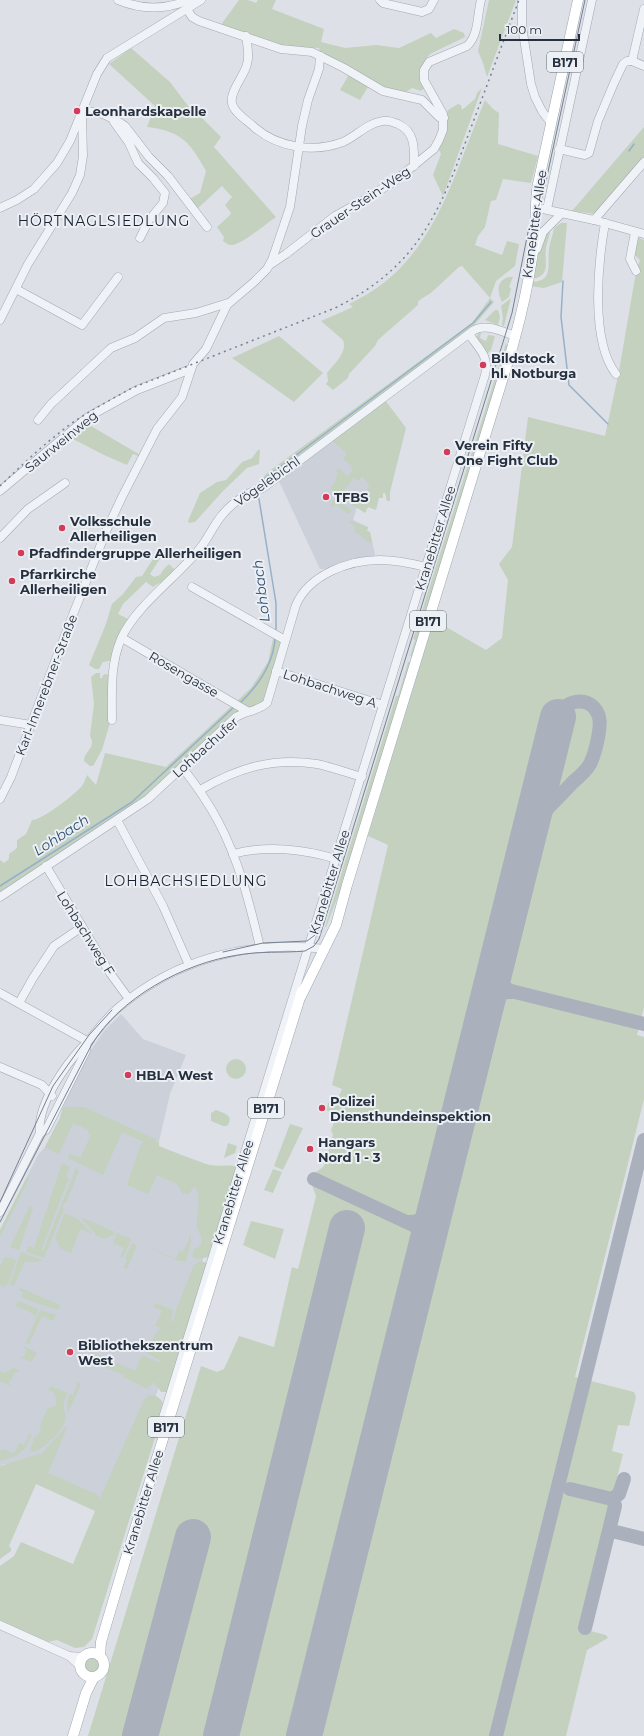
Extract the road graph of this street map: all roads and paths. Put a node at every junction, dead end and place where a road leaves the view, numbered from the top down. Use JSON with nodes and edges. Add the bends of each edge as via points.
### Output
{"nodes":[{"id":1,"x":118,"y":0,"type":"edge"},
{"id":2,"x":189,"y":0,"type":"edge"},
{"id":3,"x":201,"y":0,"type":"edge"},
{"id":4,"x":380,"y":0,"type":"edge"},
{"id":5,"x":434,"y":0,"type":"edge"},
{"id":6,"x":481,"y":0,"type":"edge"},
{"id":7,"x":522,"y":0,"type":"edge"},
{"id":8,"x":578,"y":0,"type":"edge"},
{"id":9,"x":592,"y":0,"type":"edge"},
{"id":10,"x":154,"y":4,"type":"edge"},
{"id":11,"x":187,"y":9,"type":"junction"},
{"id":12,"x":644,"y":9,"type":"edge"},
{"id":13,"x":246,"y":36,"type":"junction"},
{"id":14,"x":320,"y":56,"type":"junction"},
{"id":15,"x":632,"y":61,"type":"junction"},
{"id":16,"x":644,"y":66,"type":"edge"},
{"id":17,"x":82,"y":110,"type":"junction"},
{"id":18,"x":108,"y":116,"type":"junction"},
{"id":19,"x":444,"y":118,"type":"junction"},
{"id":20,"x":551,"y":123,"type":"junction"},
{"id":21,"x":299,"y":146,"type":"junction"},
{"id":22,"x":559,"y":149,"type":"junction"},
{"id":23,"x":644,"y":162,"type":"edge"},
{"id":24,"x":414,"y":166,"type":"junction"},
{"id":25,"x":0,"y":208,"type":"edge"},
{"id":26,"x":548,"y":209,"type":"junction"},
{"id":27,"x":537,"y":210,"type":"junction"},
{"id":28,"x":562,"y":213,"type":"junction"},
{"id":29,"x":594,"y":220,"type":"junction"},
{"id":30,"x":605,"y":223,"type":"junction"},
{"id":31,"x":207,"y":227,"type":"dead end"},
{"id":32,"x":634,"y":232,"type":"junction"},
{"id":33,"x":644,"y":234,"type":"edge"},
{"id":34,"x":140,"y":238,"type":"dead end"},
{"id":35,"x":532,"y":256,"type":"junction"},
{"id":36,"x":270,"y":264,"type":"junction"},
{"id":37,"x":636,"y":271,"type":"dead end"},
{"id":38,"x":118,"y":277,"type":"dead end"},
{"id":39,"x":16,"y":289,"type":"junction"},
{"id":40,"x":228,"y":303,"type":"junction"},
{"id":41,"x":0,"y":321,"type":"edge"},
{"id":42,"x":468,"y":334,"type":"junction"},
{"id":43,"x":515,"y":336,"type":"junction"},
{"id":44,"x":191,"y":369,"type":"junction"},
{"id":45,"x":616,"y":374,"type":"dead end"},
{"id":46,"x":38,"y":420,"type":"dead end"},
{"id":47,"x":65,"y":484,"type":"dead end"},
{"id":48,"x":0,"y":491,"type":"edge"},
{"id":49,"x":0,"y":538,"type":"edge"},
{"id":50,"x":426,"y":567,"type":"junction"},
{"id":51,"x":192,"y":587,"type":"dead end"},
{"id":52,"x":280,"y":637,"type":"junction"},
{"id":53,"x":122,"y":638,"type":"junction"},
{"id":54,"x":276,"y":671,"type":"junction"},
{"id":55,"x":383,"y":705,"type":"junction"},
{"id":56,"x":241,"y":707,"type":"junction"},
{"id":57,"x":0,"y":720,"type":"edge"},
{"id":58,"x":112,"y":720,"type":"dead end"},
{"id":59,"x":31,"y":725,"type":"junction"},
{"id":60,"x":182,"y":767,"type":"junction"},
{"id":61,"x":362,"y":777,"type":"junction"},
{"id":62,"x":200,"y":790,"type":"junction"},
{"id":63,"x":0,"y":799,"type":"edge"},
{"id":64,"x":117,"y":820,"type":"junction"},
{"id":65,"x":233,"y":854,"type":"junction"},
{"id":66,"x":336,"y":859,"type":"junction"},
{"id":67,"x":46,"y":866,"type":"junction"},
{"id":68,"x":0,"y":897,"type":"edge"},
{"id":69,"x":82,"y":926,"type":"junction"},
{"id":70,"x":260,"y":947,"type":"junction"},
{"id":71,"x":309,"y":948,"type":"junction"},
{"id":72,"x":322,"y":949,"type":"junction"},
{"id":73,"x":189,"y":965,"type":"junction"},
{"id":74,"x":0,"y":993,"type":"edge"},
{"id":75,"x":129,"y":999,"type":"junction"},
{"id":76,"x":19,"y":1004,"type":"junction"},
{"id":77,"x":87,"y":1041,"type":"junction"},
{"id":78,"x":0,"y":1067,"type":"edge"},
{"id":79,"x":52,"y":1090,"type":"junction"},
{"id":80,"x":64,"y":1095,"type":"junction"},
{"id":81,"x":40,"y":1133,"type":"junction"},
{"id":82,"x":0,"y":1211,"type":"edge"},
{"id":83,"x":158,"y":1434,"type":"dead end"},
{"id":84,"x":0,"y":1625,"type":"edge"},
{"id":85,"x":89,"y":1664,"type":"junction"},
{"id":86,"x":73,"y":1736,"type":"edge"}],
"edges":[{"from":1,"to":10,"type":"street","via":[[132,5]]},
{"from":2,"to":10,"type":"street","via":[[173,6]]},
{"from":3,"to":11,"type":"street"},
{"from":4,"to":5,"type":"street","via":[[383,3],[422,12],[429,9]]},
{"from":6,"to":19,"type":"street","via":[[472,42],[429,62],[424,70],[424,80]]},
{"from":7,"to":20,"type":"street","via":[[522,26],[531,84],[542,111]]},
{"from":8,"to":20,"type":"main road","name":"Kranebitter Allee","number":"B171"},
{"from":9,"to":22,"type":"street","name":"Kranebitter Allee"},
{"from":11,"to":13,"type":"street","via":[[199,21]]},
{"from":11,"to":17,"type":"street","via":[[107,58],[97,74]]},
{"from":12,"to":15,"type":"street"},
{"from":13,"to":14,"type":"street","via":[[281,49],[309,51]]},
{"from":13,"to":21,"type":"street","via":[[248,61],[232,96],[232,106],[263,134],[284,144]]},
{"from":14,"to":19,"type":"street","via":[[383,91],[422,100],[439,117]]},
{"from":14,"to":21,"type":"street","name":"Karl-Innerebner-Straße"},
{"from":15,"to":16,"type":"street"},
{"from":15,"to":22,"type":"street","via":[[623,64],[598,121],[588,153],[585,155]]},
{"from":17,"to":18,"type":"street"},
{"from":17,"to":25,"type":"street","via":[[70,141],[54,168],[28,193]]},
{"from":17,"to":39,"type":"street","via":[[83,156],[80,175]]},
{"from":18,"to":31,"type":"street","via":[[125,126]]},
{"from":18,"to":34,"type":"street","via":[[117,125],[140,164],[165,193],[163,203],[149,220]]},
{"from":19,"to":24,"type":"street","name":"Grauer-Stein-Weg","via":[[443,130],[437,145]]},
{"from":20,"to":27,"type":"main road","name":"Kranebitter Allee","number":"B171","via":[[538,184]]},
{"from":21,"to":24,"type":"street","via":[[318,147],[344,142],[370,125],[389,121],[401,125],[412,137]]},
{"from":21,"to":36,"type":"street","name":"Karl-Innerebner-Straße","via":[[290,207]]},
{"from":22,"to":26,"type":"street","name":"Kranebitter Allee"},
{"from":23,"to":29,"type":"street"},
{"from":24,"to":36,"type":"street","name":"Grauer-Stein-Weg","via":[[372,196],[335,216]]},
{"from":26,"to":27,"type":"street"},
{"from":26,"to":28,"type":"street"},
{"from":27,"to":35,"type":"main road","name":"Kranebitter Allee","number":"B171"},
{"from":28,"to":29,"type":"street"},
{"from":28,"to":35,"type":"street","via":[[543,232],[538,248]]},
{"from":29,"to":30,"type":"street"},
{"from":30,"to":32,"type":"street"},
{"from":30,"to":45,"type":"street","via":[[600,268],[599,320],[606,357]]},
{"from":32,"to":33,"type":"street"},
{"from":32,"to":37,"type":"street","via":[[630,259]]},
{"from":35,"to":43,"type":"main road","name":"Kranebitter Allee","number":"B171"},
{"from":36,"to":40,"type":"street","name":"Karl-Innerebner-Straße","via":[[254,282]]},
{"from":38,"to":39,"type":"street","via":[[82,325]]},
{"from":39,"to":41,"type":"street"},
{"from":40,"to":44,"type":"street","name":"Karl-Innerebner-Straße","via":[[206,349]]},
{"from":40,"to":46,"type":"street","via":[[164,318],[136,338],[111,348],[51,404]]},
{"from":42,"to":43,"type":"street","name":"Vögelebichl","via":[[484,327]]},
{"from":42,"to":50,"type":"street","name":"Kranebitter Allee","via":[[485,358],[486,370]]},
{"from":42,"to":53,"type":"street","name":"Vögelebichl","via":[[222,514],[200,548],[132,621]]},
{"from":43,"to":72,"type":"main road","name":"Kranebitter Allee","number":"B171","via":[[336,925]]},
{"from":44,"to":48,"type":"street","name":"Saurweinweg","via":[[137,390],[88,417]]},
{"from":44,"to":59,"type":"street","name":"Karl-Innerebner-Straße","via":[[182,397],[157,429],[107,529]]},
{"from":47,"to":49,"type":"street","via":[[28,509]]},
{"from":50,"to":52,"type":"street","name":"Lohbachufer","via":[[378,560],[351,564],[322,576],[299,597]]},
{"from":50,"to":55,"type":"street","name":"Kranebitter Allee"},
{"from":51,"to":52,"type":"street"},
{"from":52,"to":54,"type":"street","name":"Lohbachufer"},
{"from":53,"to":56,"type":"street","name":"Rosengasse"},
{"from":53,"to":58,"type":"street","name":"Vögelebichl","via":[[114,660],[112,676]]},
{"from":54,"to":55,"type":"street","name":"Lohbachweg A"},
{"from":54,"to":56,"type":"street","name":"Lohbachufer","via":[[267,703],[261,708]]},
{"from":55,"to":61,"type":"street","name":"Kranebitter Allee"},
{"from":56,"to":60,"type":"street","name":"Lohbachufer","via":[[236,717]]},
{"from":57,"to":59,"type":"street"},
{"from":59,"to":63,"type":"street","name":"Karl-Innerebner-Straße"},
{"from":60,"to":62,"type":"street"},
{"from":60,"to":64,"type":"street","name":"Lohbachufer","via":[[148,799]]},
{"from":61,"to":62,"type":"street","via":[[317,764],[267,763],[223,777]]},
{"from":61,"to":66,"type":"street","name":"Kranebitter Allee"},
{"from":62,"to":65,"type":"street"},
{"from":64,"to":67,"type":"street","name":"Lohbachufer"},
{"from":64,"to":73,"type":"street","via":[[163,906]]},
{"from":65,"to":66,"type":"street","via":[[288,849]]},
{"from":65,"to":70,"type":"street"},
{"from":66,"to":71,"type":"street","name":"Kranebitter Allee"},
{"from":67,"to":68,"type":"street","name":"Lohbachufer"},
{"from":67,"to":69,"type":"street","name":"Lohbachweg F"},
{"from":69,"to":75,"type":"street","name":"Lohbachweg F"},
{"from":69,"to":76,"type":"street","via":[[54,946]]},
{"from":70,"to":71,"type":"street"},
{"from":70,"to":73,"type":"street","via":[[220,954]]},
{"from":71,"to":72,"type":"street"},
{"from":71,"to":83,"type":"street","name":"Kranebitter Allee"},
{"from":72,"to":85,"type":"main road","name":"Kranebitter Allee","number":"B171","via":[[301,996],[101,1642]]},
{"from":73,"to":75,"type":"street"},
{"from":74,"to":76,"type":"street"},
{"from":75,"to":77,"type":"street","via":[[106,1019]]},
{"from":76,"to":77,"type":"street"},
{"from":77,"to":79,"type":"street"},
{"from":77,"to":80,"type":"street","via":[[86,1051]]},
{"from":78,"to":79,"type":"street"},
{"from":79,"to":80,"type":"street","via":[[58,1099]]},
{"from":79,"to":80,"type":"street","via":[[59,1085],[63,1087]]},
{"from":79,"to":81,"type":"street","via":[[39,1126]]},
{"from":80,"to":81,"type":"street","via":[[46,1130]]},
{"from":81,"to":82,"type":"street"},
{"from":84,"to":85,"type":"street"},
{"from":85,"to":86,"type":"main road","name":"Kranebitter Allee","number":"B171","via":[[86,1693]]}]}
